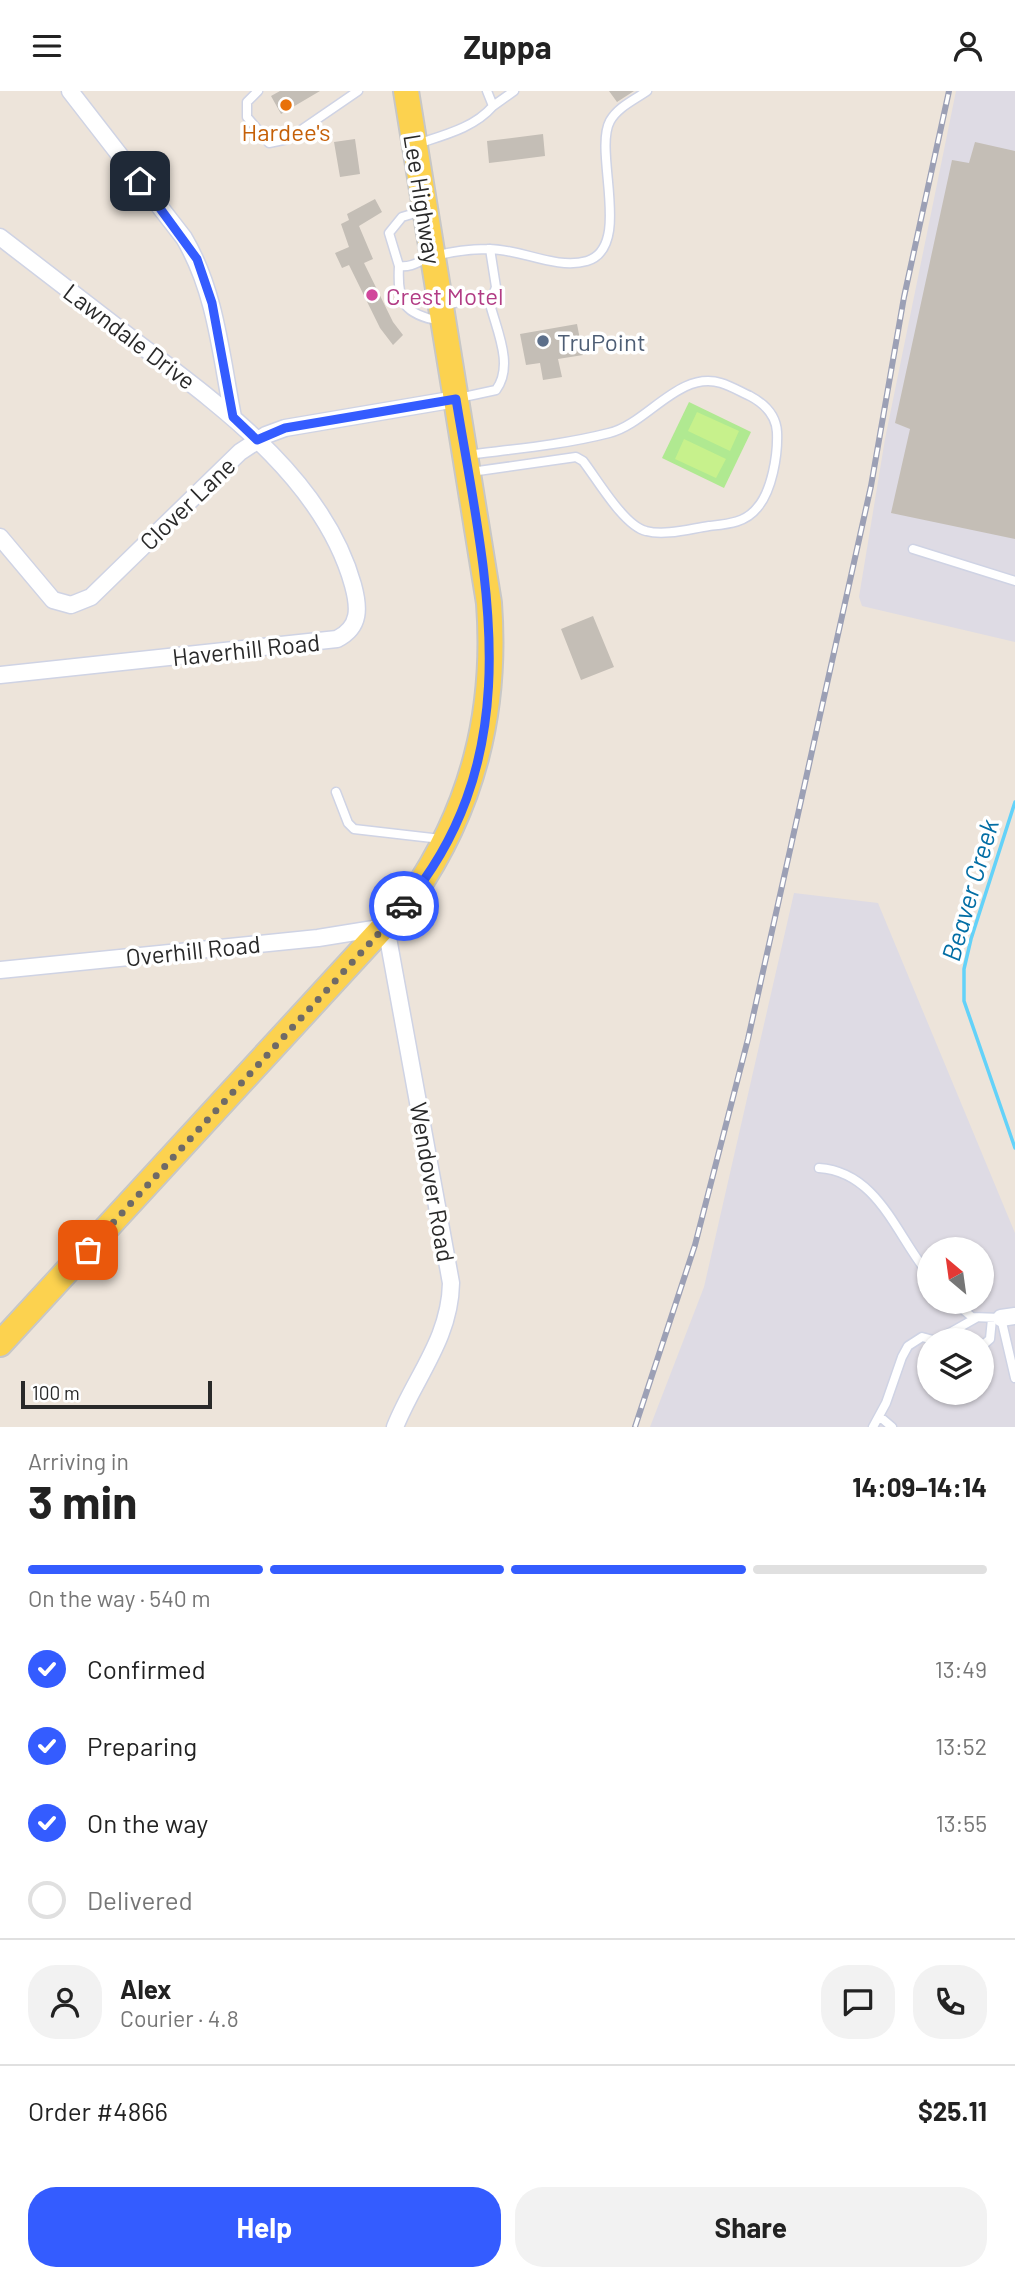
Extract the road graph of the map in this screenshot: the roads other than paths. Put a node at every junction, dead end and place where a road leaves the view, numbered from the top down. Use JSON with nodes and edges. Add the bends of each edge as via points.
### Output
{"nodes":[{"id":1,"x":70,"y":91,"type":"edge"},
{"id":2,"x":258,"y":91,"type":"edge"},
{"id":3,"x":358,"y":91,"type":"edge"},
{"id":4,"x":405,"y":91,"type":"edge"},
{"id":5,"x":487,"y":91,"type":"edge"},
{"id":6,"x":514,"y":91,"type":"edge"},
{"id":7,"x":647,"y":91,"type":"edge"},
{"id":8,"x":493,"y":106,"type":"junction"},
{"id":9,"x":414,"y":145,"type":"junction"},
{"id":10,"x":425,"y":210,"type":"junction"},
{"id":11,"x":0,"y":237,"type":"edge"},
{"id":12,"x":490,"y":249,"type":"junction"},
{"id":13,"x":432,"y":256,"type":"junction"},
{"id":14,"x":399,"y":266,"type":"junction"},
{"id":15,"x":490,"y":305,"type":"junction"},
{"id":16,"x":442,"y":315,"type":"junction"},
{"id":17,"x":456,"y":399,"type":"junction"},
{"id":18,"x":233,"y":417,"type":"junction"},
{"id":19,"x":257,"y":440,"type":"junction"},
{"id":20,"x":467,"y":464,"type":"junction"},
{"id":21,"x":0,"y":537,"type":"edge"},
{"id":22,"x":913,"y":549,"type":"dead end"},
{"id":23,"x":1015,"y":581,"type":"edge"},
{"id":24,"x":0,"y":675,"type":"edge"},
{"id":25,"x":336,"y":792,"type":"dead end"},
{"id":26,"x":447,"y":839,"type":"junction"},
{"id":27,"x":386,"y":927,"type":"junction"},
{"id":28,"x":0,"y":970,"type":"edge"},
{"id":29,"x":820,"y":1168,"type":"dead end"},
{"id":30,"x":917,"y":1258,"type":"edge"},
{"id":31,"x":967,"y":1314,"type":"edge"},
{"id":32,"x":1003,"y":1317,"type":"edge"},
{"id":33,"x":976,"y":1318,"type":"junction"},
{"id":34,"x":959,"y":1328,"type":"edge"},
{"id":35,"x":994,"y":1332,"type":"edge"},
{"id":36,"x":917,"y":1340,"type":"edge"},
{"id":37,"x":0,"y":1344,"type":"edge"},
{"id":38,"x":1015,"y":1378,"type":"edge"},
{"id":39,"x":879,"y":1416,"type":"junction"},
{"id":40,"x":395,"y":1427,"type":"edge"},
{"id":41,"x":873,"y":1427,"type":"edge"},
{"id":42,"x":892,"y":1427,"type":"edge"}],
"edges":[{"from":1,"to":18,"type":"street","via":[[197,259],[212,303]]},
{"from":2,"to":3,"type":"lane","via":[[247,102],[247,117],[269,143],[288,139]]},
{"from":4,"to":9,"type":"main road","name":"Lee Highway"},
{"from":5,"to":8,"type":"lane"},
{"from":6,"to":8,"type":"lane"},
{"from":7,"to":12,"type":"lane","via":[[616,113],[606,131],[610,222],[600,251],[585,262],[568,262]]},
{"from":8,"to":9,"type":"lane","via":[[456,131]]},
{"from":9,"to":10,"type":"main road","name":"Lee Highway"},
{"from":10,"to":13,"type":"main road","name":"Lee Highway"},
{"from":10,"to":14,"type":"lane","via":[[402,217],[389,233]]},
{"from":11,"to":18,"type":"street","name":"Lawndale Drive"},
{"from":12,"to":13,"type":"lane"},
{"from":12,"to":15,"type":"lane","via":[[496,287]]},
{"from":13,"to":14,"type":"lane","via":[[409,267]]},
{"from":13,"to":16,"type":"main road","name":"Lee Highway"},
{"from":14,"to":16,"type":"lane","via":[[404,305],[414,316]]},
{"from":15,"to":16,"type":"lane","via":[[475,297]]},
{"from":15,"to":17,"type":"lane","via":[[505,362],[504,379],[496,390]]},
{"from":16,"to":17,"type":"main road","name":"Lee Highway"},
{"from":17,"to":19,"type":"street","name":"Clover Lane","via":[[285,428]]},
{"from":17,"to":20,"type":"main road","name":"Lee Highway"},
{"from":18,"to":19,"type":"street","name":"Lawndale Drive"},
{"from":19,"to":21,"type":"street","name":"Clover Lane","via":[[176,512],[102,588],[80,603],[53,600]]},
{"from":19,"to":24,"type":"street","name":"Haverhill Road","via":[[307,496],[339,545],[358,611],[346,635]]},
{"from":20,"to":20,"type":"lane","via":[[576,457],[628,521],[659,533],[732,523],[754,512],[763,501],[777,429],[775,419],[761,403],[710,381],[687,386],[645,416],[610,433]]},
{"from":20,"to":26,"type":"main road","name":"Lee Highway","via":[[489,603],[491,669],[476,767]]},
{"from":22,"to":23,"type":"lane"},
{"from":25,"to":26,"type":"lane","via":[[354,829]]},
{"from":26,"to":27,"type":"main road","name":"Lee Highway","via":[[412,896]]},
{"from":27,"to":28,"type":"street","name":"Overhill Road"},
{"from":27,"to":37,"type":"main road","name":"Lee Highway"},
{"from":27,"to":40,"type":"street","name":"Wendover Road","via":[[451,1283],[441,1337]]},
{"from":29,"to":30,"type":"lane","via":[[849,1174],[868,1188]]},
{"from":31,"to":33,"type":"lane"},
{"from":32,"to":33,"type":"lane"},
{"from":32,"to":35,"type":"lane"},
{"from":32,"to":38,"type":"lane"},
{"from":33,"to":34,"type":"lane"},
{"from":36,"to":39,"type":"lane","via":[[908,1346]]},
{"from":39,"to":41,"type":"lane"},
{"from":39,"to":42,"type":"lane"}]}
